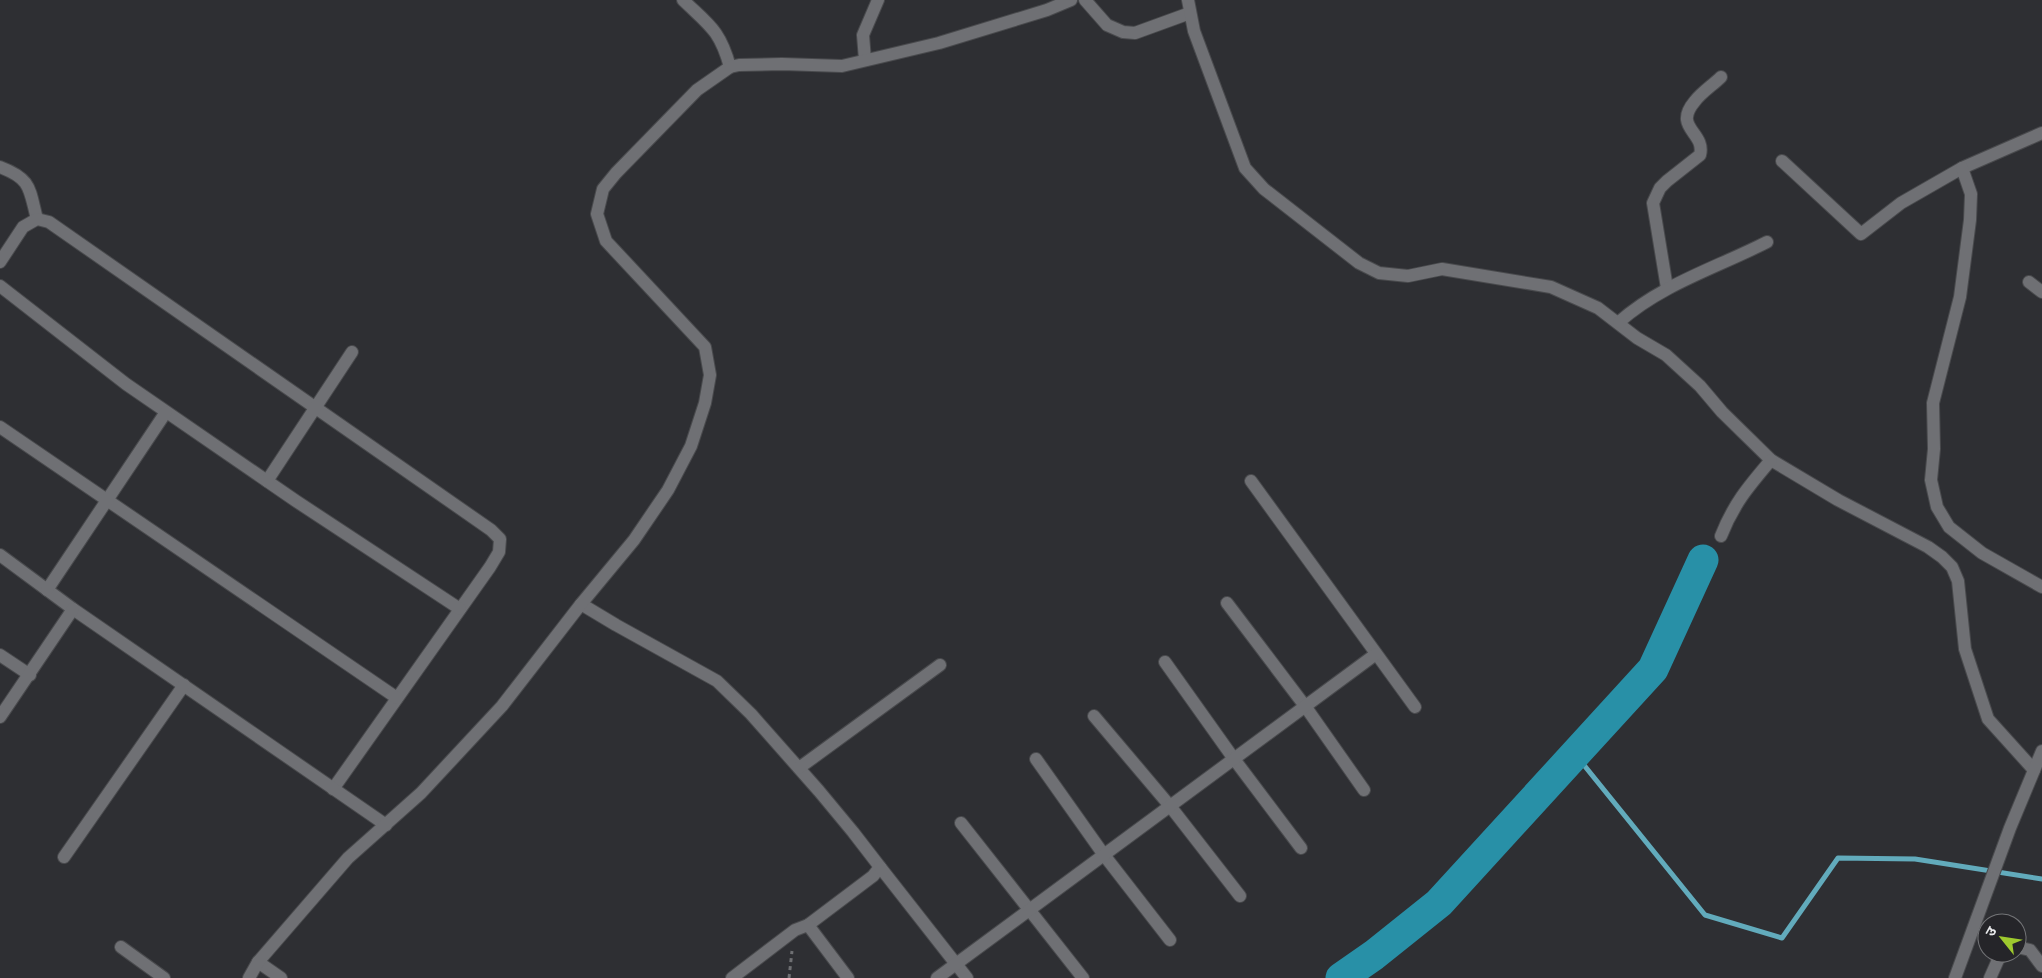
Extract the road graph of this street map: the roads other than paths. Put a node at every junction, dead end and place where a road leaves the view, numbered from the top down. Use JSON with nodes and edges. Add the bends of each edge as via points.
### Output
{"nodes":[{"id":1,"x":683,"y":0,"type":"edge"},
{"id":2,"x":878,"y":0,"type":"edge"},
{"id":3,"x":1071,"y":0,"type":"edge"},
{"id":4,"x":1085,"y":0,"type":"edge"},
{"id":5,"x":1189,"y":6,"type":"edge"},
{"id":6,"x":865,"y":60,"type":"junction"},
{"id":7,"x":730,"y":67,"type":"junction"},
{"id":8,"x":1721,"y":77,"type":"dead end"},
{"id":9,"x":2042,"y":133,"type":"edge"},
{"id":10,"x":1782,"y":161,"type":"dead end"},
{"id":11,"x":0,"y":167,"type":"edge"},
{"id":12,"x":1962,"y":168,"type":"junction"},
{"id":13,"x":37,"y":219,"type":"junction"},
{"id":14,"x":1767,"y":242,"type":"dead end"},
{"id":15,"x":0,"y":262,"type":"edge"},
{"id":16,"x":2029,"y":282,"type":"dead end"},
{"id":17,"x":0,"y":286,"type":"edge"},
{"id":18,"x":1667,"y":288,"type":"junction"},
{"id":19,"x":2042,"y":292,"type":"edge"},
{"id":20,"x":1619,"y":322,"type":"junction"},
{"id":21,"x":352,"y":352,"type":"dead end"},
{"id":22,"x":316,"y":406,"type":"junction"},
{"id":23,"x":166,"y":412,"type":"junction"},
{"id":24,"x":0,"y":427,"type":"edge"},
{"id":25,"x":1771,"y":460,"type":"junction"},
{"id":26,"x":1251,"y":480,"type":"dead end"},
{"id":27,"x":267,"y":481,"type":"junction"},
{"id":28,"x":108,"y":501,"type":"junction"},
{"id":29,"x":1721,"y":536,"type":"dead end"},
{"id":30,"x":0,"y":555,"type":"edge"},
{"id":31,"x":2042,"y":587,"type":"edge"},
{"id":32,"x":47,"y":590,"type":"junction"},
{"id":33,"x":1227,"y":603,"type":"dead end"},
{"id":34,"x":582,"y":604,"type":"junction"},
{"id":35,"x":460,"y":609,"type":"junction"},
{"id":36,"x":73,"y":610,"type":"junction"},
{"id":37,"x":1376,"y":654,"type":"junction"},
{"id":38,"x":0,"y":655,"type":"edge"},
{"id":39,"x":1165,"y":662,"type":"dead end"},
{"id":40,"x":940,"y":665,"type":"dead end"},
{"id":41,"x":30,"y":675,"type":"junction"},
{"id":42,"x":184,"y":686,"type":"junction"},
{"id":43,"x":397,"y":698,"type":"junction"},
{"id":44,"x":1305,"y":706,"type":"junction"},
{"id":45,"x":1415,"y":707,"type":"dead end"},
{"id":46,"x":1094,"y":716,"type":"dead end"},
{"id":47,"x":0,"y":717,"type":"edge"},
{"id":48,"x":2042,"y":751,"type":"edge"},
{"id":49,"x":1036,"y":759,"type":"dead end"},
{"id":50,"x":1234,"y":759,"type":"junction"},
{"id":51,"x":799,"y":768,"type":"junction"},
{"id":52,"x":2034,"y":770,"type":"junction"},
{"id":53,"x":333,"y":789,"type":"junction"},
{"id":54,"x":1364,"y":790,"type":"dead end"},
{"id":55,"x":1170,"y":806,"type":"junction"},
{"id":56,"x":961,"y":823,"type":"dead end"},
{"id":57,"x":386,"y":825,"type":"junction"},
{"id":58,"x":1301,"y":848,"type":"dead end"},
{"id":59,"x":1104,"y":855,"type":"junction"},
{"id":60,"x":64,"y":857,"type":"dead end"},
{"id":61,"x":880,"y":867,"type":"junction"},
{"id":62,"x":1240,"y":896,"type":"dead end"},
{"id":63,"x":1030,"y":910,"type":"junction"},
{"id":64,"x":808,"y":925,"type":"junction"},
{"id":65,"x":1170,"y":940,"type":"dead end"},
{"id":66,"x":121,"y":947,"type":"dead end"},
{"id":67,"x":2027,"y":950,"type":"edge"},
{"id":68,"x":258,"y":962,"type":"junction"},
{"id":69,"x":1997,"y":963,"type":"edge"},
{"id":70,"x":956,"y":964,"type":"junction"},
{"id":71,"x":2042,"y":966,"type":"edge"},
{"id":72,"x":164,"y":978,"type":"edge"},
{"id":73,"x":249,"y":978,"type":"edge"},
{"id":74,"x":281,"y":978,"type":"edge"},
{"id":75,"x":732,"y":978,"type":"edge"},
{"id":76,"x":848,"y":978,"type":"edge"},
{"id":77,"x":937,"y":978,"type":"edge"},
{"id":78,"x":967,"y":978,"type":"edge"},
{"id":79,"x":1083,"y":978,"type":"edge"},
{"id":80,"x":1954,"y":978,"type":"edge"},
{"id":81,"x":1990,"y":978,"type":"edge"}],
"edges":[{"from":1,"to":7,"type":"street","via":[[716,32]]},
{"from":2,"to":6,"type":"street","via":[[863,36]]},
{"from":3,"to":6,"type":"street","via":[[974,33]]},
{"from":4,"to":5,"type":"street","via":[[1107,25],[1135,33]]},
{"from":5,"to":20,"type":"street","via":[[1194,31],[1245,168],[1264,189],[1359,263],[1379,273],[1408,276],[1442,270],[1550,287],[1598,308]]},
{"from":6,"to":7,"type":"street","via":[[842,66],[782,64]]},
{"from":7,"to":34,"type":"street","via":[[697,90],[603,189],[597,214],[606,241],[699,338],[705,347],[710,375],[691,446],[668,490],[634,540]]},
{"from":8,"to":18,"type":"street","via":[[1694,102],[1687,118],[1687,126],[1700,140],[1700,155],[1660,188],[1653,203]]},
{"from":9,"to":12,"type":"street"},
{"from":10,"to":12,"type":"street","via":[[1861,234],[1901,203]]},
{"from":11,"to":13,"type":"street","via":[[16,173],[27,183]]},
{"from":12,"to":31,"type":"street","via":[[1971,194],[1970,220],[1960,297],[1933,403],[1931,480],[1937,507],[1949,527],[1982,553]]},
{"from":13,"to":15,"type":"street","via":[[22,228]]},
{"from":13,"to":22,"type":"street","via":[[49,222]]},
{"from":14,"to":18,"type":"street"},
{"from":16,"to":19,"type":"street"},
{"from":17,"to":23,"type":"street"},
{"from":18,"to":20,"type":"street"},
{"from":20,"to":25,"type":"street","via":[[1637,338],[1666,355]]},
{"from":21,"to":22,"type":"street"},
{"from":22,"to":27,"type":"street"},
{"from":22,"to":35,"type":"street","via":[[500,539],[498,552]]},
{"from":23,"to":27,"type":"street"},
{"from":23,"to":28,"type":"street"},
{"from":24,"to":28,"type":"street"},
{"from":25,"to":29,"type":"street","via":[[1743,492]]},
{"from":25,"to":52,"type":"street","via":[[1838,500],[1928,547],[1952,567],[1958,581],[1965,649],[1988,719]]},
{"from":26,"to":37,"type":"street"},
{"from":27,"to":35,"type":"street"},
{"from":28,"to":32,"type":"street"},
{"from":28,"to":43,"type":"street"},
{"from":30,"to":32,"type":"street"},
{"from":32,"to":36,"type":"street"},
{"from":33,"to":44,"type":"street"},
{"from":34,"to":51,"type":"street","via":[[717,681]]},
{"from":34,"to":57,"type":"street","via":[[502,706],[421,793]]},
{"from":35,"to":43,"type":"street"},
{"from":36,"to":41,"type":"street"},
{"from":36,"to":42,"type":"street"},
{"from":37,"to":44,"type":"street"},
{"from":37,"to":45,"type":"street"},
{"from":38,"to":41,"type":"street"},
{"from":39,"to":50,"type":"street"},
{"from":40,"to":51,"type":"street"},
{"from":41,"to":47,"type":"street"},
{"from":42,"to":53,"type":"street"},
{"from":42,"to":60,"type":"street"},
{"from":43,"to":53,"type":"street"},
{"from":44,"to":50,"type":"street"},
{"from":44,"to":54,"type":"street"},
{"from":46,"to":55,"type":"street"},
{"from":48,"to":52,"type":"street"},
{"from":49,"to":59,"type":"street"},
{"from":50,"to":55,"type":"street"},
{"from":50,"to":58,"type":"street"},
{"from":51,"to":61,"type":"street"},
{"from":52,"to":80,"type":"street"},
{"from":53,"to":57,"type":"street"},
{"from":55,"to":59,"type":"street"},
{"from":55,"to":62,"type":"street"},
{"from":56,"to":63,"type":"street"},
{"from":57,"to":68,"type":"street","via":[[348,858]]},
{"from":59,"to":63,"type":"street"},
{"from":59,"to":65,"type":"street"},
{"from":61,"to":64,"type":"street","via":[[873,876]]},
{"from":61,"to":70,"type":"street"},
{"from":63,"to":70,"type":"street"},
{"from":63,"to":79,"type":"street"},
{"from":64,"to":75,"type":"street","via":[[795,930]]},
{"from":64,"to":76,"type":"street"},
{"from":66,"to":72,"type":"street"},
{"from":67,"to":71,"type":"street"},
{"from":68,"to":73,"type":"street"},
{"from":68,"to":74,"type":"street"},
{"from":69,"to":81,"type":"street"},
{"from":70,"to":77,"type":"street"},
{"from":70,"to":78,"type":"street"}]}
